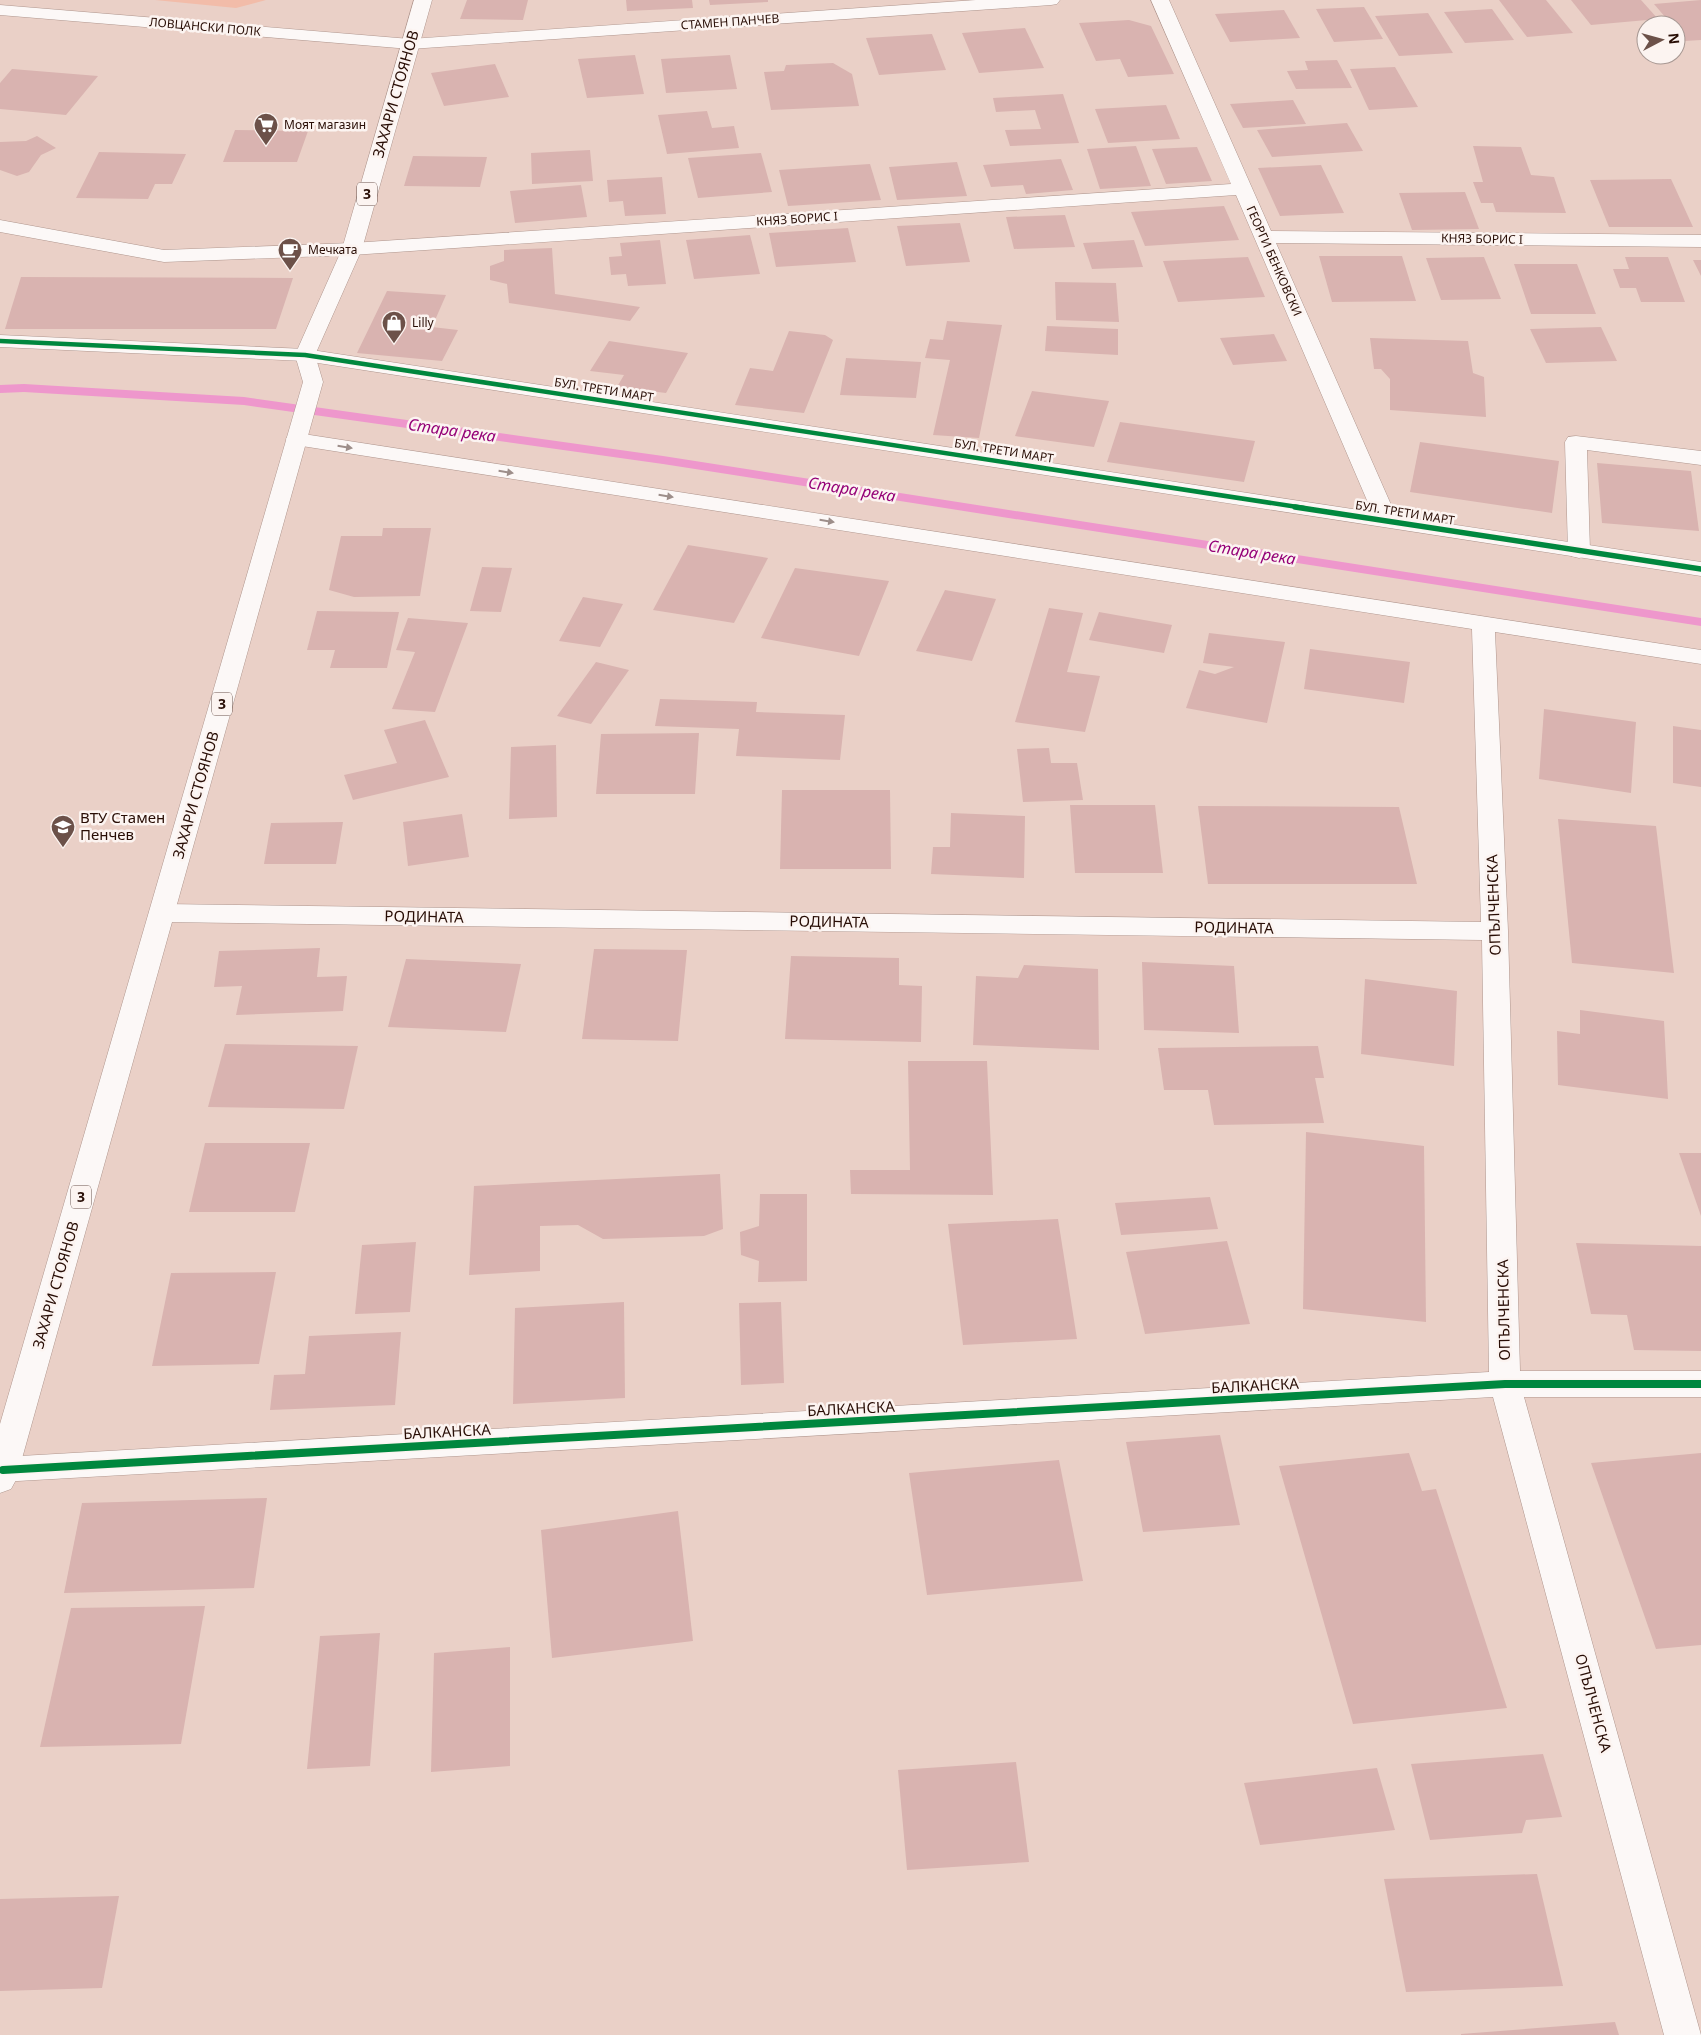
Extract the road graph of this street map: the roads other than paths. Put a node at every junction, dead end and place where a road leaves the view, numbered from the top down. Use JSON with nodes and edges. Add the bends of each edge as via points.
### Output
{"nodes":[{"id":1,"x":422,"y":0,"type":"edge"},
{"id":2,"x":1051,"y":0,"type":"edge"},
{"id":3,"x":1160,"y":0,"type":"edge"},
{"id":4,"x":0,"y":10,"type":"edge"},
{"id":5,"x":410,"y":44,"type":"junction"},
{"id":6,"x":1242,"y":189,"type":"junction"},
{"id":7,"x":0,"y":226,"type":"edge"},
{"id":8,"x":1263,"y":237,"type":"junction"},
{"id":9,"x":1701,"y":241,"type":"edge"},
{"id":10,"x":352,"y":249,"type":"junction"},
{"id":11,"x":0,"y":341,"type":"edge"},
{"id":12,"x":305,"y":355,"type":"junction"},
{"id":13,"x":298,"y":434,"type":"junction"},
{"id":14,"x":1701,"y":458,"type":"edge"},
{"id":15,"x":1388,"y":522,"type":"junction"},
{"id":16,"x":1579,"y":551,"type":"junction"},
{"id":17,"x":1701,"y":569,"type":"edge"},
{"id":18,"x":1483,"y":622,"type":"junction"},
{"id":19,"x":1701,"y":656,"type":"edge"},
{"id":20,"x":162,"y":913,"type":"junction"},
{"id":21,"x":1495,"y":931,"type":"junction"},
{"id":22,"x":1505,"y":1384,"type":"junction"},
{"id":23,"x":1701,"y":1384,"type":"edge"},
{"id":24,"x":2,"y":1475,"type":"edge"},
{"id":25,"x":1683,"y":2035,"type":"edge"}],
"edges":[{"from":1,"to":5,"type":"street","name":"ЗАХАРИ СТОЯНОВ","number":"3"},
{"from":2,"to":5,"type":"street","name":"СТАМЕН ПАНЧЕВ"},
{"from":3,"to":6,"type":"street","name":"ГЕОРГИ БЕНКОВСКИ"},
{"from":4,"to":5,"type":"street","name":"ЛОВЦАНСКИ ПОЛК"},
{"from":5,"to":10,"type":"street","name":"ЗАХАРИ СТОЯНОВ","number":"3"},
{"from":6,"to":8,"type":"street","name":"ГЕОРГИ БЕНКОВСКИ"},
{"from":6,"to":10,"type":"street","name":"КНЯЗ БОРИС I"},
{"from":7,"to":10,"type":"street","name":"КНЯЗ БОРИС I","via":[[164,256]]},
{"from":8,"to":9,"type":"street","name":"КНЯЗ БОРИС I"},
{"from":8,"to":15,"type":"street","name":"ГЕОРГИ БЕНКОВСКИ"},
{"from":10,"to":12,"type":"street","name":"ЗАХАРИ СТОЯНОВ","number":"3"},
{"from":11,"to":12,"type":"street","name":"БУЛ. ТРЕТИ МАРТ"},
{"from":12,"to":13,"type":"street","name":"ЗАХАРИ СТОЯНОВ","number":"3","via":[[313,382]]},
{"from":12,"to":15,"type":"street","name":"БУЛ. ТРЕТИ МАРТ"},
{"from":13,"to":18,"type":"street","one_way":true},
{"from":13,"to":20,"type":"street","name":"ЗАХАРИ СТОЯНОВ","number":"3"},
{"from":14,"to":16,"type":"street","via":[[1576,442]]},
{"from":15,"to":16,"type":"street","name":"БУЛ. ТРЕТИ МАРТ"},
{"from":16,"to":17,"type":"street","name":"БУЛ. ТРЕТИ МАРТ"},
{"from":18,"to":19,"type":"street"},
{"from":18,"to":21,"type":"street","name":"ОПЪЛЧЕНСКА"},
{"from":20,"to":21,"type":"street","name":"РОДИНАТА"},
{"from":20,"to":24,"type":"street","name":"ЗАХАРИ СТОЯНОВ","number":"3"},
{"from":21,"to":22,"type":"street","name":"ОПЪЛЧЕНСКА"},
{"from":22,"to":23,"type":"street","name":"БАЛКАНСКА"},
{"from":22,"to":24,"type":"street","name":"БАЛКАНСКА"},
{"from":22,"to":25,"type":"street","name":"ОПЪЛЧЕНСКА"}]}
